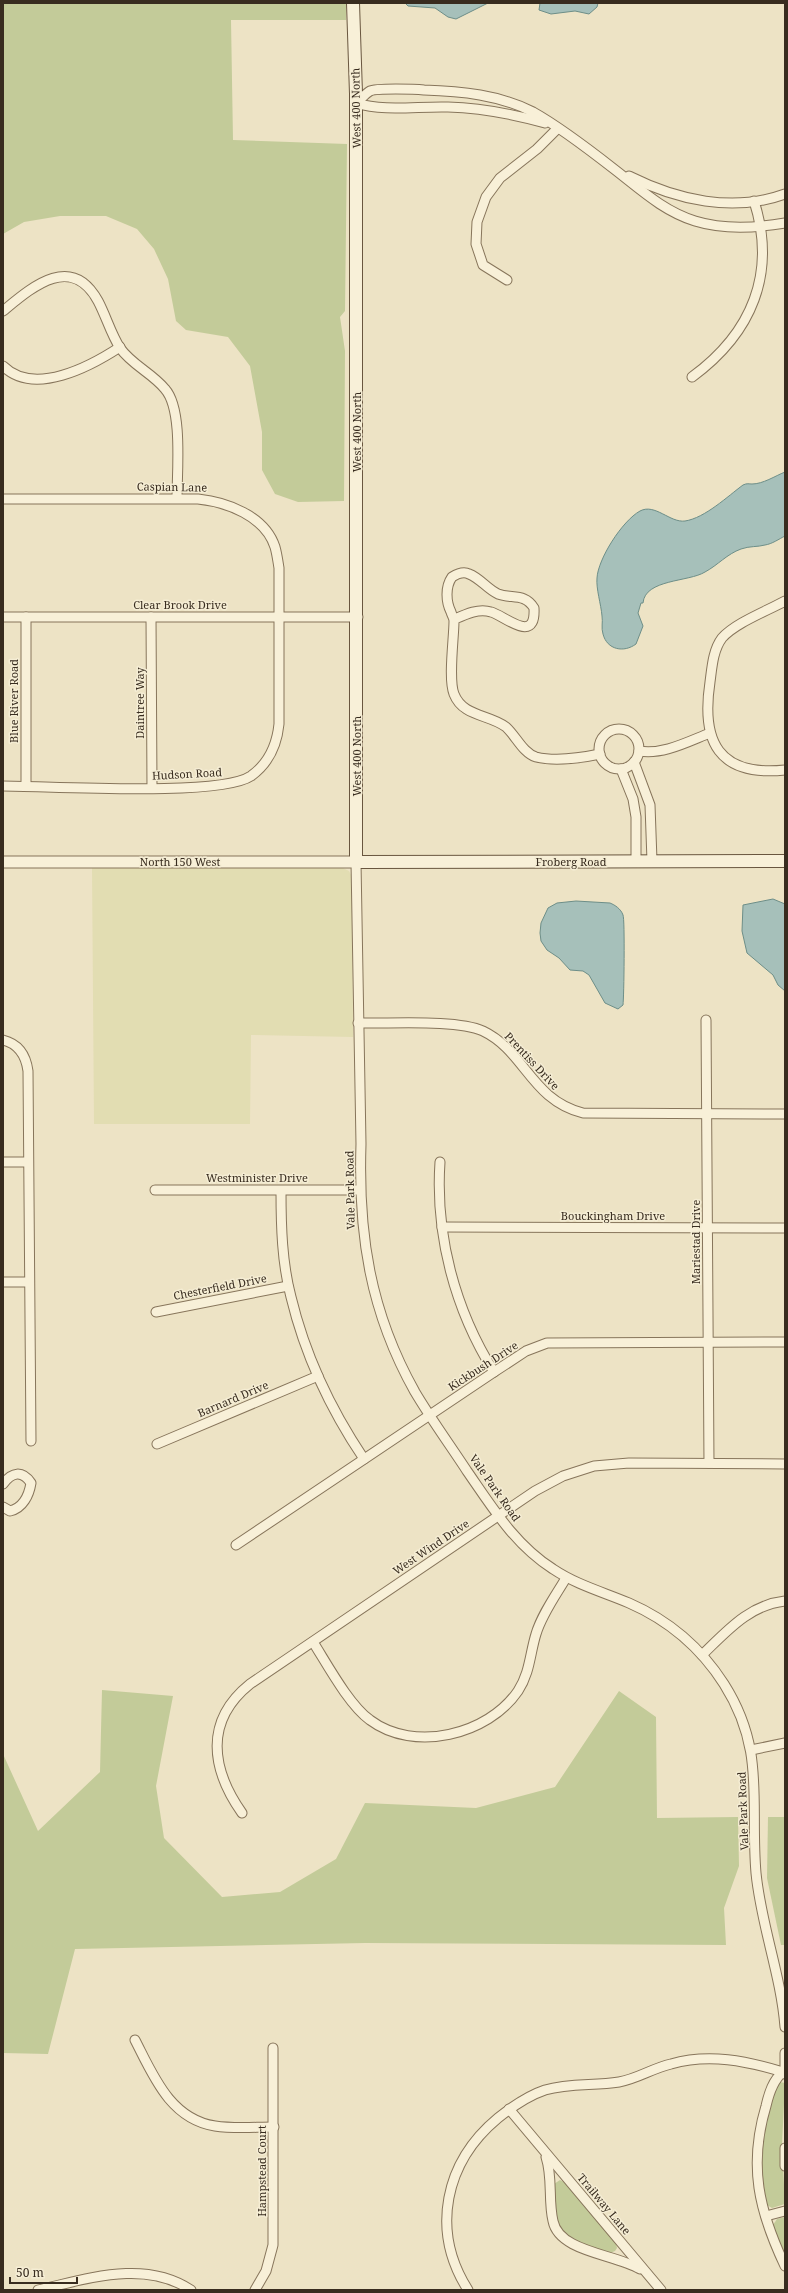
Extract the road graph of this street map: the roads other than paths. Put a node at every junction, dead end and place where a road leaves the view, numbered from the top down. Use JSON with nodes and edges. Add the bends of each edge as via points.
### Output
{"nodes":[{"id":1,"x":353,"y":3,"type":"edge"},
{"id":2,"x":356,"y":103,"type":"junction"},
{"id":3,"x":557,"y":129,"type":"junction"},
{"id":4,"x":615,"y":170,"type":"junction"},
{"id":5,"x":785,"y":194,"type":"edge"},
{"id":6,"x":754,"y":201,"type":"junction"},
{"id":7,"x":785,"y":222,"type":"edge"},
{"id":8,"x":761,"y":226,"type":"junction"},
{"id":9,"x":507,"y":280,"type":"dead end"},
{"id":10,"x":3,"y":311,"type":"edge"},
{"id":11,"x":120,"y":347,"type":"junction"},
{"id":12,"x":3,"y":366,"type":"edge"},
{"id":13,"x":692,"y":377,"type":"dead end"},
{"id":14,"x":177,"y":498,"type":"junction"},
{"id":15,"x":3,"y":499,"type":"edge"},
{"id":16,"x":785,"y":601,"type":"edge"},
{"id":17,"x":3,"y":617,"type":"edge"},
{"id":18,"x":26,"y":617,"type":"junction"},
{"id":19,"x":151,"y":617,"type":"junction"},
{"id":20,"x":279,"y":617,"type":"junction"},
{"id":21,"x":358,"y":617,"type":"junction"},
{"id":22,"x":454,"y":619,"type":"junction"},
{"id":23,"x":710,"y":733,"type":"junction"},
{"id":24,"x":639,"y":751,"type":"junction"},
{"id":25,"x":600,"y":754,"type":"junction"},
{"id":26,"x":634,"y":762,"type":"junction"},
{"id":27,"x":621,"y":769,"type":"junction"},
{"id":28,"x":785,"y":770,"type":"edge"},
{"id":29,"x":3,"y":786,"type":"edge"},
{"id":30,"x":26,"y":786,"type":"junction"},
{"id":31,"x":152,"y":788,"type":"junction"},
{"id":32,"x":652,"y":861,"type":"junction"},
{"id":33,"x":785,"y":861,"type":"edge"},
{"id":34,"x":3,"y":862,"type":"edge"},
{"id":35,"x":356,"y":862,"type":"junction"},
{"id":36,"x":636,"y":862,"type":"junction"},
{"id":37,"x":706,"y":1020,"type":"dead end"},
{"id":38,"x":358,"y":1023,"type":"junction"},
{"id":39,"x":3,"y":1040,"type":"edge"},
{"id":40,"x":707,"y":1114,"type":"junction"},
{"id":41,"x":785,"y":1114,"type":"edge"},
{"id":42,"x":3,"y":1162,"type":"edge"},
{"id":43,"x":28,"y":1162,"type":"junction"},
{"id":44,"x":440,"y":1162,"type":"dead end"},
{"id":45,"x":155,"y":1190,"type":"dead end"},
{"id":46,"x":360,"y":1190,"type":"junction"},
{"id":47,"x":281,"y":1191,"type":"junction"},
{"id":48,"x":442,"y":1228,"type":"junction"},
{"id":49,"x":708,"y":1228,"type":"junction"},
{"id":50,"x":785,"y":1228,"type":"edge"},
{"id":51,"x":3,"y":1282,"type":"edge"},
{"id":52,"x":29,"y":1282,"type":"junction"},
{"id":53,"x":288,"y":1286,"type":"junction"},
{"id":54,"x":156,"y":1312,"type":"dead end"},
{"id":55,"x":709,"y":1342,"type":"junction"},
{"id":56,"x":785,"y":1342,"type":"edge"},
{"id":57,"x":494,"y":1372,"type":"junction"},
{"id":58,"x":318,"y":1376,"type":"junction"},
{"id":59,"x":430,"y":1415,"type":"junction"},
{"id":60,"x":31,"y":1441,"type":"dead end"},
{"id":61,"x":157,"y":1444,"type":"dead end"},
{"id":62,"x":364,"y":1459,"type":"junction"},
{"id":63,"x":709,"y":1463,"type":"junction"},
{"id":64,"x":785,"y":1464,"type":"edge"},
{"id":65,"x":3,"y":1484,"type":"edge"},
{"id":66,"x":3,"y":1507,"type":"edge"},
{"id":67,"x":498,"y":1517,"type":"junction"},
{"id":68,"x":236,"y":1545,"type":"dead end"},
{"id":69,"x":566,"y":1578,"type":"junction"},
{"id":70,"x":785,"y":1601,"type":"edge"},
{"id":71,"x":312,"y":1642,"type":"junction"},
{"id":72,"x":702,"y":1654,"type":"junction"},
{"id":73,"x":785,"y":1743,"type":"edge"},
{"id":74,"x":751,"y":1750,"type":"junction"},
{"id":75,"x":242,"y":1813,"type":"dead end"},
{"id":76,"x":785,"y":2028,"type":"edge"},
{"id":77,"x":135,"y":2040,"type":"dead end"},
{"id":78,"x":273,"y":2048,"type":"dead end"},
{"id":79,"x":785,"y":2053,"type":"edge"},
{"id":80,"x":784,"y":2073,"type":"edge"},
{"id":81,"x":509,"y":2109,"type":"junction"},
{"id":82,"x":274,"y":2127,"type":"junction"},
{"id":83,"x":785,"y":2148,"type":"edge"},
{"id":84,"x":544,"y":2152,"type":"junction"},
{"id":85,"x":785,"y":2166,"type":"edge"},
{"id":86,"x":785,"y":2211,"type":"edge"},
{"id":87,"x":766,"y":2216,"type":"junction"},
{"id":88,"x":785,"y":2266,"type":"edge"},
{"id":89,"x":645,"y":2272,"type":"junction"},
{"id":90,"x":38,"y":2290,"type":"edge"},
{"id":91,"x":191,"y":2290,"type":"edge"},
{"id":92,"x":255,"y":2290,"type":"edge"},
{"id":93,"x":468,"y":2290,"type":"edge"},
{"id":94,"x":661,"y":2290,"type":"edge"}],
"edges":[{"from":1,"to":2,"type":"main road","name":"West 400 North"},
{"from":2,"to":3,"type":"street","via":[[371,107],[486,110],[524,117]]},
{"from":2,"to":3,"type":"street","via":[[372,91],[453,90],[511,103],[532,112]]},
{"from":2,"to":21,"type":"main road","name":"West 400 North"},
{"from":3,"to":4,"type":"street"},
{"from":3,"to":9,"type":"street","via":[[537,149],[500,178],[486,197],[477,222],[476,244],[483,265]]},
{"from":4,"to":6,"type":"street","via":[[686,199],[708,202]]},
{"from":4,"to":8,"type":"street","via":[[651,200],[695,221],[718,226]]},
{"from":5,"to":6,"type":"street"},
{"from":6,"to":8,"type":"street"},
{"from":7,"to":8,"type":"street"},
{"from":8,"to":13,"type":"street","via":[[763,260],[748,315],[726,349]]},
{"from":10,"to":11,"type":"street","via":[[37,284],[46,280],[66,277],[77,280],[95,297]]},
{"from":11,"to":12,"type":"street","via":[[87,368],[38,379],[19,377]]},
{"from":11,"to":14,"type":"street","via":[[164,387],[172,398],[177,423]]},
{"from":14,"to":15,"type":"street","name":"Caspian Lane"},
{"from":14,"to":20,"type":"street","name":"Caspian Lane","via":[[215,501],[231,506],[257,522],[268,534],[275,547],[279,568]]},
{"from":16,"to":23,"type":"street","via":[[732,629],[719,642],[708,700]]},
{"from":17,"to":18,"type":"street","name":"Clear Brook Drive"},
{"from":18,"to":19,"type":"street","name":"Clear Brook Drive"},
{"from":18,"to":30,"type":"street","name":"Blue River Road"},
{"from":19,"to":20,"type":"street","name":"Clear Brook Drive"},
{"from":19,"to":31,"type":"street","name":"Daintree Way"},
{"from":20,"to":21,"type":"street","name":"Clear Brook Drive"},
{"from":20,"to":31,"type":"street","name":"Hudson Road","via":[[280,724],[277,740],[262,765],[251,776],[238,782]]},
{"from":21,"to":35,"type":"main road","name":"West 400 North"},
{"from":22,"to":22,"type":"street","via":[[447,588],[452,578],[463,573],[469,574],[488,590],[524,598],[530,601],[534,608],[533,620],[522,627],[492,612],[484,611],[475,611]]},
{"from":22,"to":25,"type":"street","via":[[452,683],[456,699],[462,706],[507,728],[534,756],[554,759]]},
{"from":23,"to":24,"type":"street","via":[[667,749]]},
{"from":23,"to":28,"type":"street","via":[[718,749],[736,764],[753,769]]},
{"from":24,"to":25,"type":"street","via":[[634,736],[617,729],[603,738]]},
{"from":24,"to":26,"type":"street"},
{"from":25,"to":27,"type":"street","via":[[610,767]]},
{"from":26,"to":27,"type":"street"},
{"from":26,"to":32,"type":"street","via":[[650,805]]},
{"from":27,"to":36,"type":"street","via":[[635,811]]},
{"from":29,"to":30,"type":"street","name":"Hudson Road"},
{"from":30,"to":31,"type":"street","name":"Hudson Road"},
{"from":32,"to":33,"type":"main road","name":"Froberg Road"},
{"from":32,"to":36,"type":"main road","name":"Froberg Road"},
{"from":34,"to":35,"type":"street","name":"North 150 West"},
{"from":35,"to":36,"type":"main road","name":"Froberg Road"},
{"from":35,"to":38,"type":"street","name":"Vale Park Road"},
{"from":37,"to":40,"type":"street","name":"Mariestad Drive"},
{"from":38,"to":40,"type":"street","name":"Prentiss Drive","via":[[455,1024],[483,1031],[505,1047],[548,1096],[565,1107],[583,1113]]},
{"from":38,"to":46,"type":"street","name":"Vale Park Road"},
{"from":39,"to":43,"type":"street","via":[[19,1048],[27,1065]]},
{"from":40,"to":41,"type":"street","name":"Prentiss Drive"},
{"from":40,"to":49,"type":"street","name":"Mariestad Drive"},
{"from":42,"to":43,"type":"street"},
{"from":43,"to":52,"type":"street"},
{"from":44,"to":48,"type":"street"},
{"from":45,"to":47,"type":"street","name":"Westminister Drive"},
{"from":46,"to":47,"type":"street","name":"Westminister Drive"},
{"from":46,"to":59,"type":"street","name":"Vale Park Road","via":[[365,1251],[378,1306],[398,1359]]},
{"from":47,"to":53,"type":"street"},
{"from":48,"to":49,"type":"street","name":"Bouckingham Drive"},
{"from":48,"to":57,"type":"street","via":[[458,1296]]},
{"from":49,"to":50,"type":"street","name":"Bouckingham Drive"},
{"from":49,"to":55,"type":"street","name":"Mariestad Drive"},
{"from":51,"to":52,"type":"street"},
{"from":52,"to":60,"type":"street"},
{"from":53,"to":54,"type":"street","name":"Chesterfield Drive"},
{"from":53,"to":58,"type":"street"},
{"from":55,"to":56,"type":"street","name":"Kickbush Drive"},
{"from":55,"to":57,"type":"street","name":"Kickbush Drive","via":[[547,1343],[526,1351]]},
{"from":55,"to":63,"type":"street","name":"Mariestad Drive"},
{"from":57,"to":59,"type":"street","name":"Kickbush Drive"},
{"from":58,"to":61,"type":"street","name":"Barnard Drive"},
{"from":58,"to":62,"type":"street","via":[[344,1428]]},
{"from":59,"to":62,"type":"street","name":"Kickbush Drive"},
{"from":59,"to":67,"type":"street","name":"Vale Park Road"},
{"from":62,"to":68,"type":"street","name":"Kickbush Drive"},
{"from":63,"to":64,"type":"street","name":"West Wind Drive"},
{"from":63,"to":67,"type":"street","name":"West Wind Drive","via":[[629,1463],[594,1466],[564,1476],[535,1491]]},
{"from":65,"to":66,"type":"street","via":[[13,1474],[20,1473],[31,1483],[30,1492],[21,1505],[10,1511]]},
{"from":67,"to":69,"type":"street","name":"Vale Park Road","via":[[531,1554]]},
{"from":67,"to":71,"type":"street","name":"West Wind Drive"},
{"from":69,"to":71,"type":"street","via":[[538,1628],[528,1672],[518,1691],[493,1716],[460,1731],[435,1736],[412,1736],[376,1724],[357,1708]]},
{"from":69,"to":72,"type":"street","name":"Vale Park Road","via":[[645,1611],[668,1625]]},
{"from":70,"to":72,"type":"street","via":[[760,1606],[748,1613]]},
{"from":71,"to":75,"type":"street","name":"West Wind Drive","via":[[243,1689],[223,1718],[217,1741],[217,1760],[223,1781]]},
{"from":72,"to":74,"type":"street","name":"Vale Park Road","via":[[731,1696]]},
{"from":73,"to":74,"type":"street"},
{"from":74,"to":76,"type":"street","name":"Vale Park Road","via":[[756,1791],[756,1872]]},
{"from":77,"to":82,"type":"street","via":[[164,2094],[175,2107],[188,2116],[213,2126]]},
{"from":78,"to":82,"type":"street","name":"Hampstead Court"},
{"from":79,"to":80,"type":"street"},
{"from":80,"to":81,"type":"street","via":[[742,2061],[684,2061],[620,2082],[569,2085],[545,2090]]},
{"from":80,"to":87,"type":"street","via":[[774,2081],[758,2141],[757,2174]]},
{"from":81,"to":84,"type":"street","name":"Trailway Lane"},
{"from":81,"to":93,"type":"street","via":[[481,2134],[469,2149],[455,2175],[448,2196],[448,2237],[461,2278]]},
{"from":82,"to":92,"type":"street","name":"Hampstead Court","via":[[273,2245],[266,2271]]},
{"from":83,"to":85,"type":"street"},
{"from":84,"to":89,"type":"street","name":"Trailway Lane"},
{"from":84,"to":89,"type":"street","name":"Trailway Lane","via":[[550,2170],[552,2219],[559,2235],[573,2245],[619,2259]]},
{"from":86,"to":87,"type":"street"},
{"from":87,"to":88,"type":"street"},
{"from":89,"to":94,"type":"street","name":"Trailway Lane"},
{"from":90,"to":91,"type":"street","via":[[105,2274],[123,2273],[161,2277]]}]}
